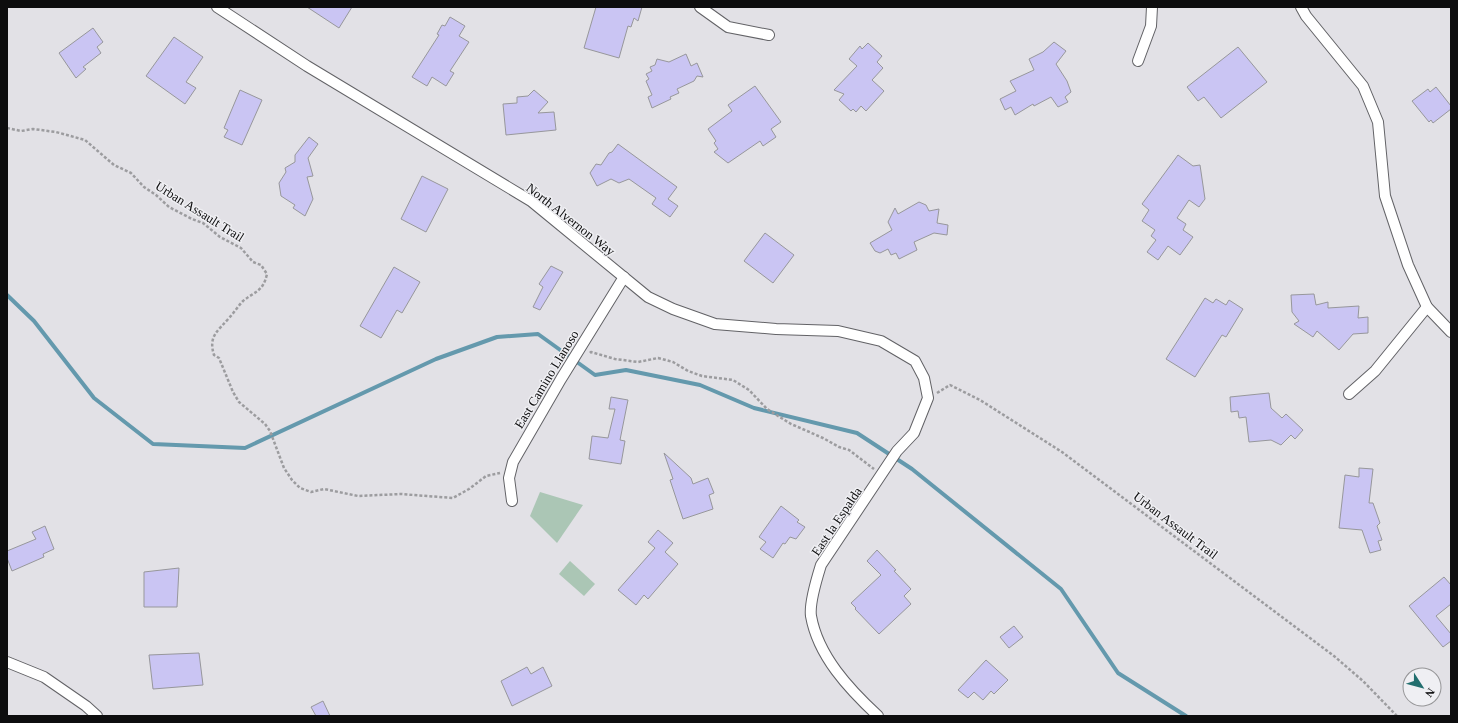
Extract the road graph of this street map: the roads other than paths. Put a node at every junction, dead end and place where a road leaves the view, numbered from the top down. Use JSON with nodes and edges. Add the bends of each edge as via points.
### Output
{"nodes":[{"id":1,"x":217,"y":7,"type":"edge"},
{"id":2,"x":700,"y":7,"type":"edge"},
{"id":3,"x":1152,"y":7,"type":"edge"},
{"id":4,"x":1301,"y":7,"type":"edge"},
{"id":5,"x":770,"y":35,"type":"dead end"},
{"id":6,"x":1138,"y":61,"type":"dead end"},
{"id":7,"x":624,"y":277,"type":"junction"},
{"id":8,"x":1427,"y":307,"type":"junction"},
{"id":9,"x":1451,"y":332,"type":"edge"},
{"id":10,"x":1350,"y":394,"type":"dead end"},
{"id":11,"x":928,"y":398,"type":"joint"},
{"id":12,"x":512,"y":501,"type":"dead end"},
{"id":13,"x":7,"y":662,"type":"edge"},
{"id":14,"x":97,"y":716,"type":"edge"},
{"id":15,"x":878,"y":716,"type":"edge"}],
"edges":[{"from":1,"to":7,"type":"street","name":"North Alvernon Way","via":[[307,66],[531,201]]},
{"from":2,"to":5,"type":"street","via":[[728,26]]},
{"from":3,"to":6,"type":"street","via":[[1151,26]]},
{"from":4,"to":8,"type":"street","via":[[1363,86],[1378,122],[1385,196],[1408,264]]},
{"from":7,"to":11,"type":"street","name":"North Alvernon Way","via":[[648,297],[672,309],[715,324],[838,331],[881,341],[914,361],[924,378]]},
{"from":7,"to":12,"type":"street","name":"East Camino Llanoso","via":[[561,378],[513,462],[509,478]]},
{"from":8,"to":9,"type":"street"},
{"from":8,"to":10,"type":"street","via":[[1375,371]]},
{"from":11,"to":15,"type":"street","name":"East la Espalda","via":[[914,433],[897,451],[835,542],[821,565],[814,584],[811,615],[820,643],[842,679]]},
{"from":13,"to":14,"type":"street","via":[[44,677]]}]}
